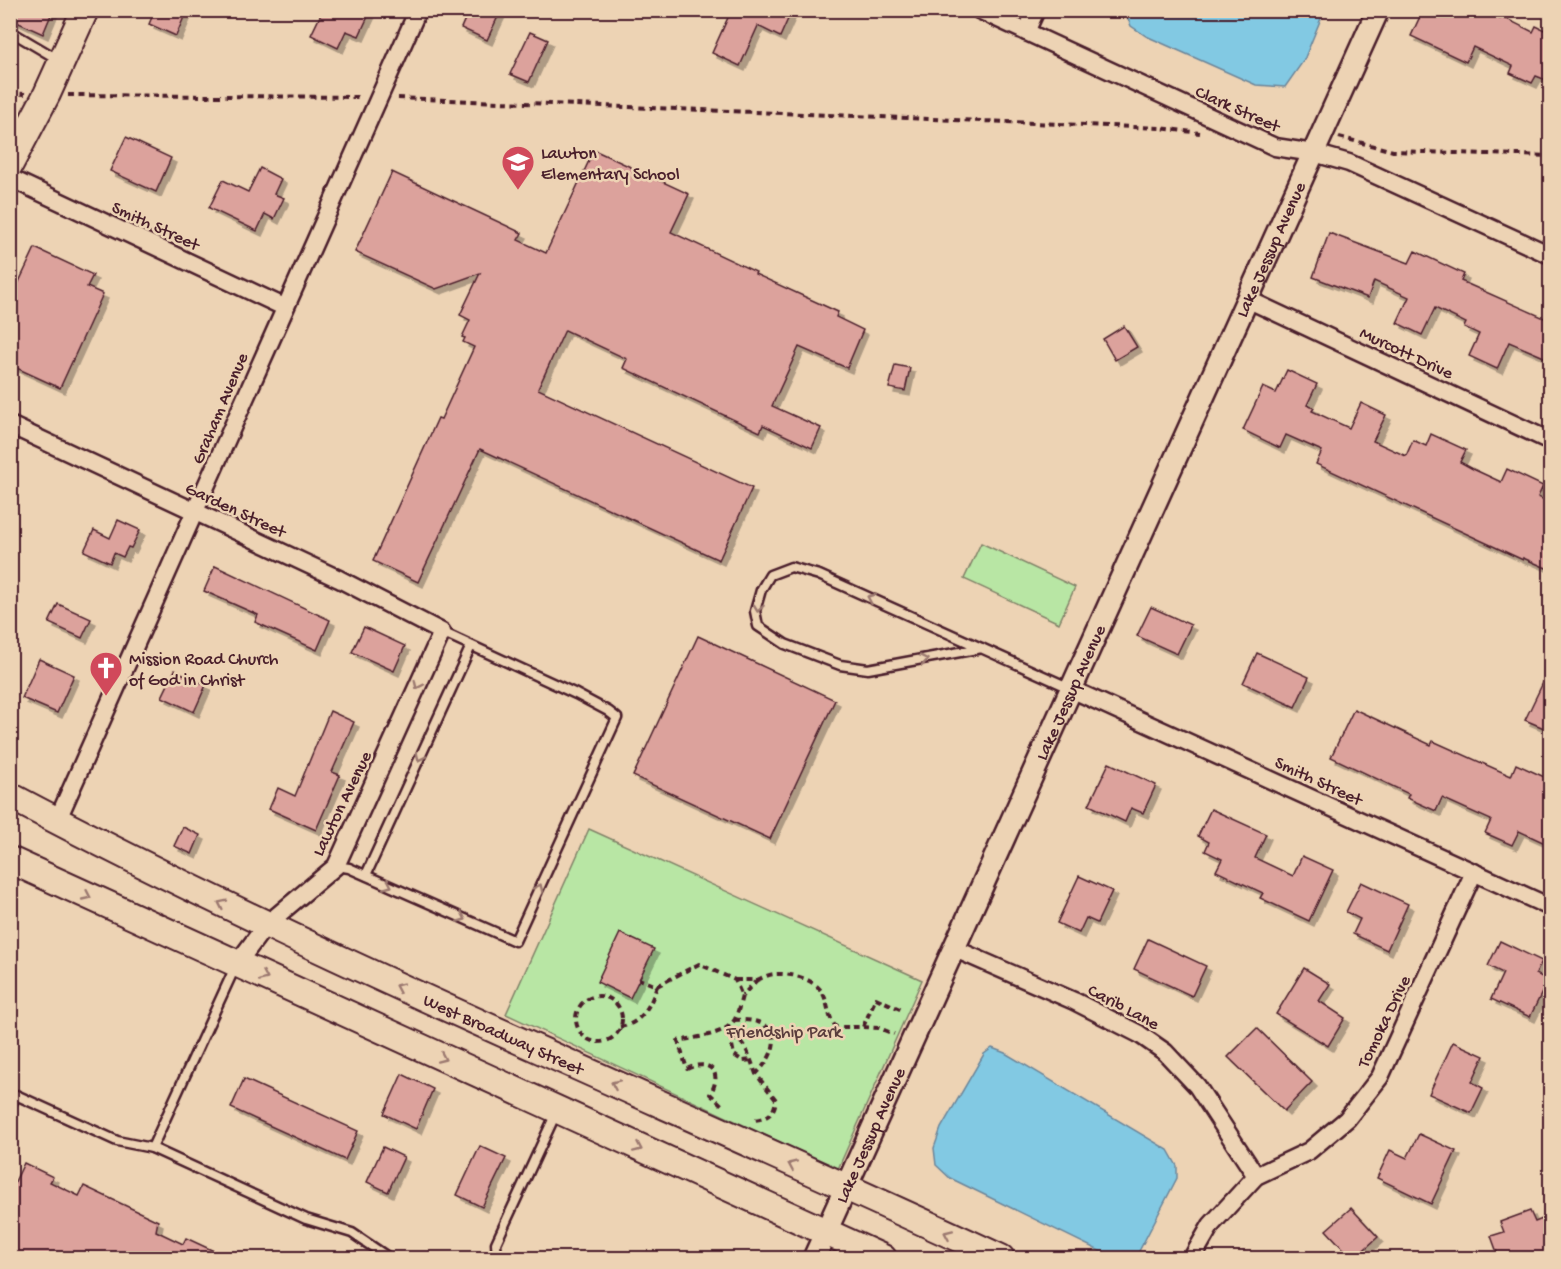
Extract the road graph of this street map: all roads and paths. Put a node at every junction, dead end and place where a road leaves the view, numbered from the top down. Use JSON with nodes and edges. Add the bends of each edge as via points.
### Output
{"nodes":[{"id":1,"x":418,"y":10,"type":"edge"},
{"id":2,"x":979,"y":10,"type":"edge"},
{"id":3,"x":1036,"y":10,"type":"edge"},
{"id":4,"x":1378,"y":10,"type":"edge"},
{"id":5,"x":82,"y":11,"type":"edge"},
{"id":6,"x":10,"y":31,"type":"edge"},
{"id":7,"x":1026,"y":32,"type":"junction"},
{"id":8,"x":62,"y":62,"type":"junction"},
{"id":9,"x":10,"y":93,"type":"edge"},
{"id":10,"x":25,"y":94,"type":"dead end"},
{"id":11,"x":68,"y":95,"type":"dead end"},
{"id":12,"x":366,"y":97,"type":"dead end"},
{"id":13,"x":395,"y":98,"type":"dead end"},
{"id":14,"x":1205,"y":133,"type":"dead end"},
{"id":15,"x":1341,"y":138,"type":"dead end"},
{"id":16,"x":1314,"y":153,"type":"junction"},
{"id":17,"x":1551,"y":156,"type":"edge"},
{"id":18,"x":10,"y":164,"type":"edge"},
{"id":19,"x":10,"y":178,"type":"edge"},
{"id":20,"x":1551,"y":255,"type":"edge"},
{"id":21,"x":1247,"y":299,"type":"junction"},
{"id":22,"x":284,"y":307,"type":"junction"},
{"id":23,"x":10,"y":425,"type":"edge"},
{"id":24,"x":1551,"y":441,"type":"edge"},
{"id":25,"x":195,"y":512,"type":"junction"},
{"id":26,"x":442,"y":632,"type":"junction"},
{"id":27,"x":471,"y":646,"type":"junction"},
{"id":28,"x":982,"y":648,"type":"junction"},
{"id":29,"x":1071,"y":688,"type":"junction"},
{"id":30,"x":10,"y":796,"type":"edge"},
{"id":31,"x":57,"y":821,"type":"junction"},
{"id":32,"x":10,"y":860,"type":"edge"},
{"id":33,"x":336,"y":866,"type":"junction"},
{"id":34,"x":1474,"y":872,"type":"junction"},
{"id":35,"x":366,"y":875,"type":"junction"},
{"id":36,"x":1551,"y":907,"type":"edge"},
{"id":37,"x":266,"y":925,"type":"junction"},
{"id":38,"x":955,"y":949,"type":"junction"},
{"id":39,"x":237,"y":965,"type":"junction"},
{"id":40,"x":639,"y":979,"type":"dead end"},
{"id":41,"x":735,"y":980,"type":"junction"},
{"id":42,"x":757,"y":980,"type":"junction"},
{"id":43,"x":657,"y":986,"type":"junction"},
{"id":44,"x":742,"y":996,"type":"junction"},
{"id":45,"x":908,"y":1012,"type":"dead end"},
{"id":46,"x":735,"y":1020,"type":"junction"},
{"id":47,"x":620,"y":1027,"type":"junction"},
{"id":48,"x":727,"y":1027,"type":"junction"},
{"id":49,"x":863,"y":1027,"type":"junction"},
{"id":50,"x":736,"y":1036,"type":"junction"},
{"id":51,"x":896,"y":1036,"type":"dead end"},
{"id":52,"x":752,"y":1060,"type":"junction"},
{"id":53,"x":756,"y":1074,"type":"junction"},
{"id":54,"x":10,"y":1107,"type":"edge"},
{"id":55,"x":726,"y":1108,"type":"dead end"},
{"id":56,"x":557,"y":1111,"type":"junction"},
{"id":57,"x":744,"y":1118,"type":"dead end"},
{"id":58,"x":152,"y":1148,"type":"junction"},
{"id":59,"x":1256,"y":1176,"type":"junction"},
{"id":60,"x":846,"y":1189,"type":"junction"},
{"id":61,"x":826,"y":1232,"type":"junction"},
{"id":62,"x":389,"y":1258,"type":"edge"},
{"id":63,"x":497,"y":1258,"type":"edge"},
{"id":64,"x":814,"y":1258,"type":"edge"},
{"id":65,"x":883,"y":1258,"type":"edge"},
{"id":66,"x":1001,"y":1258,"type":"edge"},
{"id":67,"x":1192,"y":1258,"type":"edge"}],
"edges":[{"from":1,"to":22,"type":"street","name":"Graham Avenue"},
{"from":2,"to":7,"type":"street","name":"Clark Street"},
{"from":3,"to":7,"type":"street"},
{"from":4,"to":16,"type":"street","name":"Lake Jessup Avenue"},
{"from":5,"to":8,"type":"main road"},
{"from":6,"to":8,"type":"lane"},
{"from":7,"to":16,"type":"street","name":"Clark Street","via":[[1275,147]]},
{"from":8,"to":18,"type":"main road"},
{"from":9,"to":10,"type":"path"},
{"from":11,"to":12,"type":"path"},
{"from":13,"to":14,"type":"path","via":[[1160,128]]},
{"from":15,"to":17,"type":"path","via":[[1393,151]]},
{"from":16,"to":20,"type":"street","name":"Clark Street","via":[[1349,163]]},
{"from":16,"to":21,"type":"street","name":"Lake Jessup Avenue"},
{"from":19,"to":22,"type":"street","name":"Smith Street"},
{"from":21,"to":24,"type":"street","name":"Murcott Drive"},
{"from":21,"to":29,"type":"street","name":"Lake Jessup Avenue"},
{"from":22,"to":25,"type":"street","name":"Graham Avenue"},
{"from":23,"to":25,"type":"street","name":"Garden Street"},
{"from":25,"to":26,"type":"street","name":"Garden Street"},
{"from":25,"to":31,"type":"street","name":"Graham Avenue"},
{"from":26,"to":27,"type":"lane"},
{"from":26,"to":33,"type":"street","name":"Lawton Avenue","one_way":true},
{"from":27,"to":35,"type":"lane","one_way":true},
{"from":35,"to":27,"type":"lane","one_way":true,"via":[[515,942],[617,718],[576,694]]},
{"from":28,"to":28,"type":"lane","one_way":true,"via":[[819,575],[791,567],[770,575],[755,611],[758,627],[785,644],[840,664],[867,669]]},
{"from":28,"to":29,"type":"lane"},
{"from":29,"to":34,"type":"street","name":"Smith Street"},
{"from":29,"to":38,"type":"street","name":"Lake Jessup Avenue"},
{"from":30,"to":31,"type":"main road","name":"West Broadway Street"},
{"from":37,"to":31,"type":"main road","name":"West Broadway Street","one_way":true},
{"from":32,"to":39,"type":"main road","one_way":true},
{"from":33,"to":35,"type":"lane"},
{"from":33,"to":37,"type":"street","name":"Lawton Avenue"},
{"from":34,"to":36,"type":"street","name":"Smith Street"},
{"from":34,"to":59,"type":"street","name":"Tomoka Drive","via":[[1380,1077],[1347,1119],[1309,1151]]},
{"from":37,"to":39,"type":"street","name":"Lawton Avenue"},
{"from":60,"to":37,"type":"main road","name":"West Broadway Street","one_way":true},
{"from":38,"to":59,"type":"street","name":"Carib Lane","via":[[1140,1034],[1165,1052],[1197,1086]]},
{"from":38,"to":60,"type":"street","name":"Lake Jessup Avenue"},
{"from":39,"to":56,"type":"main road","one_way":true},
{"from":39,"to":58,"type":"lane"},
{"from":40,"to":43,"type":"path"},
{"from":41,"to":42,"type":"path"},
{"from":41,"to":43,"type":"path","via":[[699,963]]},
{"from":41,"to":44,"type":"path"},
{"from":42,"to":44,"type":"path"},
{"from":42,"to":49,"type":"path","via":[[773,974],[807,980],[822,991],[836,1027]]},
{"from":43,"to":47,"type":"path","via":[[638,1021]]},
{"from":44,"to":46,"type":"path"},
{"from":45,"to":49,"type":"path","via":[[876,998]]},
{"from":46,"to":48,"type":"path"},
{"from":46,"to":53,"type":"path","via":[[765,1024],[776,1040],[766,1064]]},
{"from":47,"to":47,"type":"path","via":[[604,1041],[589,1040],[578,1029],[576,1015],[583,1002],[602,997],[618,1008]]},
{"from":48,"to":50,"type":"path","via":[[728,1033]]},
{"from":48,"to":55,"type":"path","via":[[678,1041],[687,1068],[705,1064],[713,1069],[717,1078],[711,1094]]},
{"from":49,"to":51,"type":"path","via":[[879,1028]]},
{"from":50,"to":52,"type":"path"},
{"from":50,"to":52,"type":"path","via":[[732,1045],[734,1055],[743,1061]]},
{"from":52,"to":53,"type":"path"},
{"from":53,"to":57,"type":"path","via":[[776,1100],[775,1109],[767,1117]]},
{"from":54,"to":58,"type":"lane","via":[[16,1095],[117,1141]]},
{"from":56,"to":61,"type":"main road","one_way":true},
{"from":56,"to":63,"type":"lane","via":[[496,1243]]},
{"from":58,"to":62,"type":"lane","via":[[306,1219],[352,1233]]},
{"from":59,"to":67,"type":"street","name":"Tomoka Drive","via":[[1212,1225]]},
{"from":60,"to":61,"type":"street","name":"Lake Jessup Avenue"},
{"from":66,"to":60,"type":"main road","name":"West Broadway Street","one_way":true},
{"from":61,"to":64,"type":"street","name":"Lake Jessup Avenue"},
{"from":61,"to":65,"type":"main road"}]}
